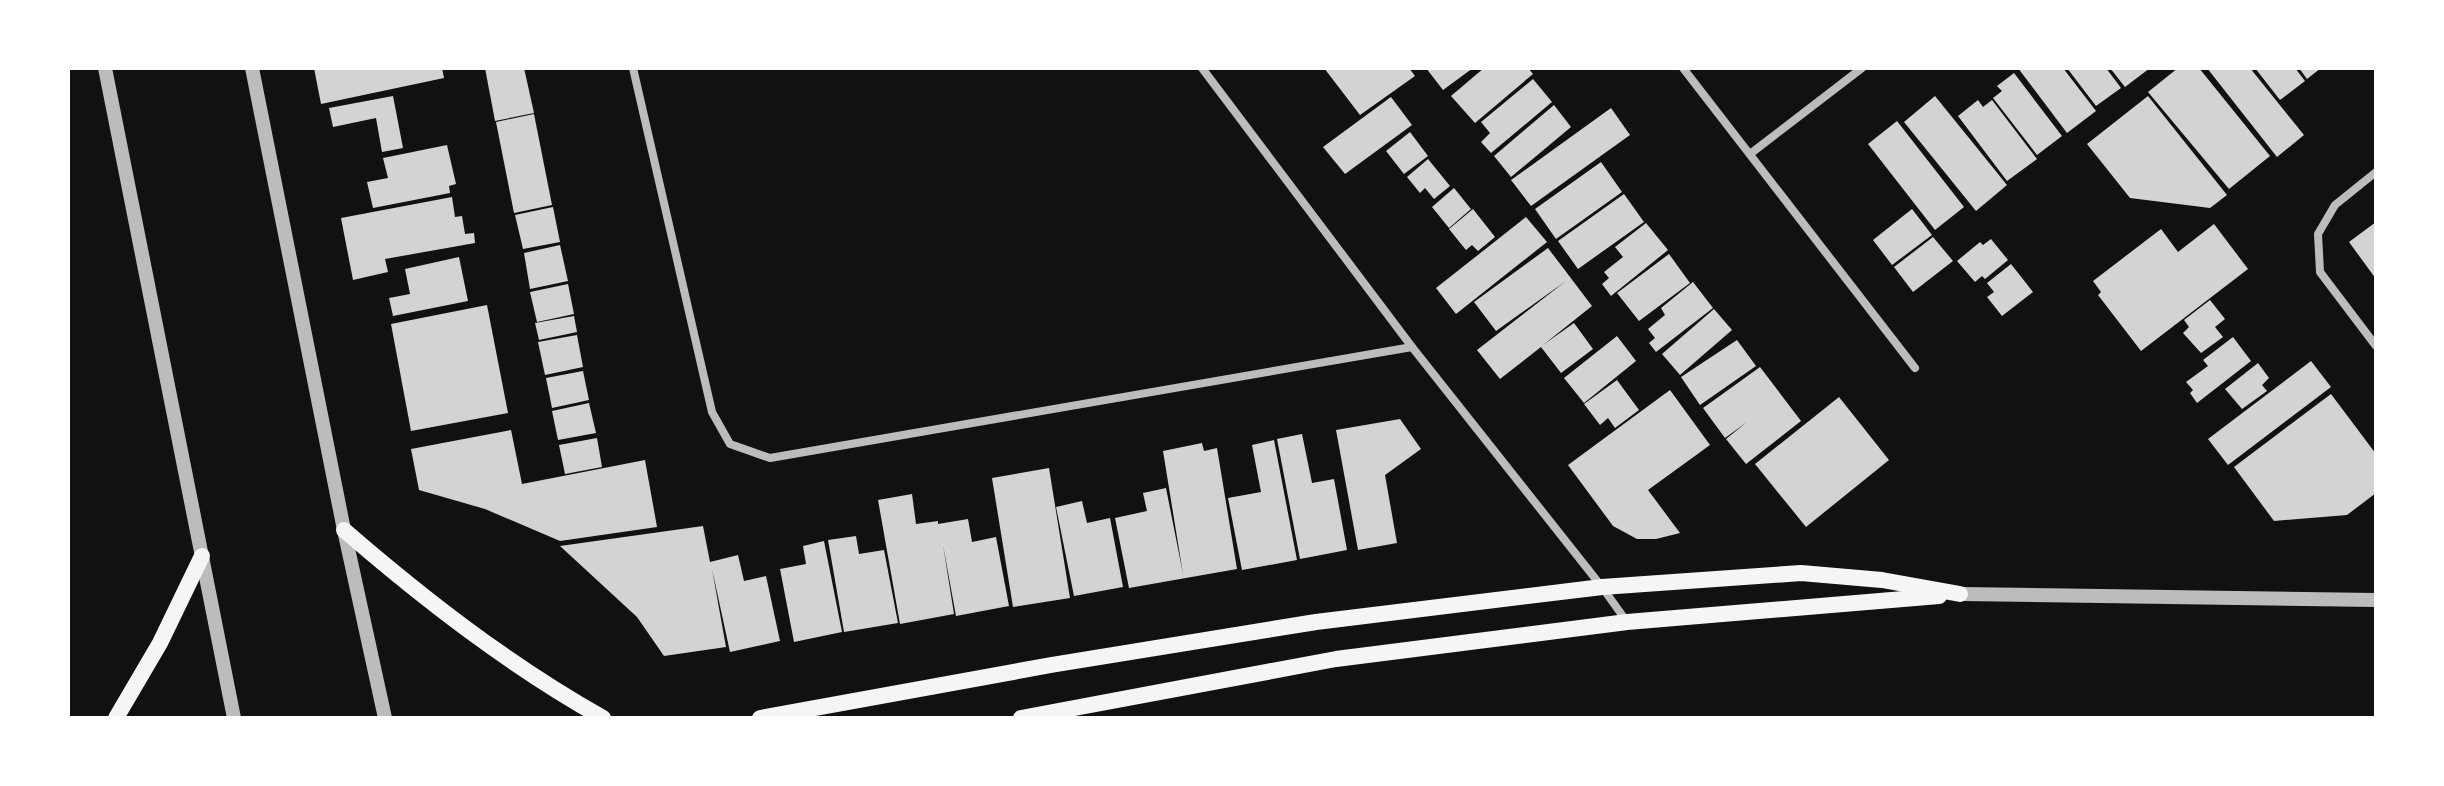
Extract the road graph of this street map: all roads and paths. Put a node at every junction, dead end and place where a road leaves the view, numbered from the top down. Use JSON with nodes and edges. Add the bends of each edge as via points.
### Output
{"nodes":[{"id":1,"x":105,"y":68,"type":"edge"},
{"id":2,"x":252,"y":68,"type":"edge"},
{"id":3,"x":633,"y":68,"type":"edge"},
{"id":4,"x":1202,"y":68,"type":"edge"},
{"id":5,"x":1683,"y":68,"type":"edge"},
{"id":6,"x":1862,"y":68,"type":"edge"},
{"id":7,"x":1750,"y":154,"type":"junction"},
{"id":8,"x":2376,"y":172,"type":"edge"},
{"id":9,"x":2376,"y":346,"type":"edge"},
{"id":10,"x":1412,"y":347,"type":"junction"},
{"id":11,"x":1915,"y":368,"type":"dead end"},
{"id":12,"x":344,"y":530,"type":"junction"},
{"id":13,"x":202,"y":556,"type":"junction"},
{"id":14,"x":1602,"y":587,"type":"junction"},
{"id":15,"x":1960,"y":594,"type":"junction"},
{"id":16,"x":2376,"y":600,"type":"edge"},
{"id":17,"x":1627,"y":622,"type":"junction"},
{"id":18,"x":116,"y":718,"type":"edge"},
{"id":19,"x":234,"y":718,"type":"edge"},
{"id":20,"x":385,"y":718,"type":"edge"},
{"id":21,"x":603,"y":718,"type":"edge"},
{"id":22,"x":760,"y":718,"type":"edge"},
{"id":23,"x":1021,"y":718,"type":"edge"}],
"edges":[{"from":1,"to":13,"type":"street"},
{"from":2,"to":12,"type":"street"},
{"from":3,"to":10,"type":"street","via":[[712,412],[730,444],[757,454],[770,458]]},
{"from":4,"to":10,"type":"street"},
{"from":5,"to":7,"type":"street"},
{"from":6,"to":7,"type":"street"},
{"from":7,"to":11,"type":"street"},
{"from":8,"to":9,"type":"street","via":[[2335,205],[2318,234],[2320,272]]},
{"from":10,"to":14,"type":"street"},
{"from":12,"to":20,"type":"street"},
{"from":12,"to":21,"type":"main road","via":[[486,644]]},
{"from":13,"to":18,"type":"main road"},
{"from":13,"to":19,"type":"street"},
{"from":14,"to":15,"type":"main road","via":[[1801,573]]},
{"from":14,"to":17,"type":"street"},
{"from":14,"to":22,"type":"main road","via":[[1301,625]]},
{"from":15,"to":16,"type":"street"},
{"from":15,"to":17,"type":"main road"},
{"from":17,"to":23,"type":"main road","via":[[1336,659]]}]}
